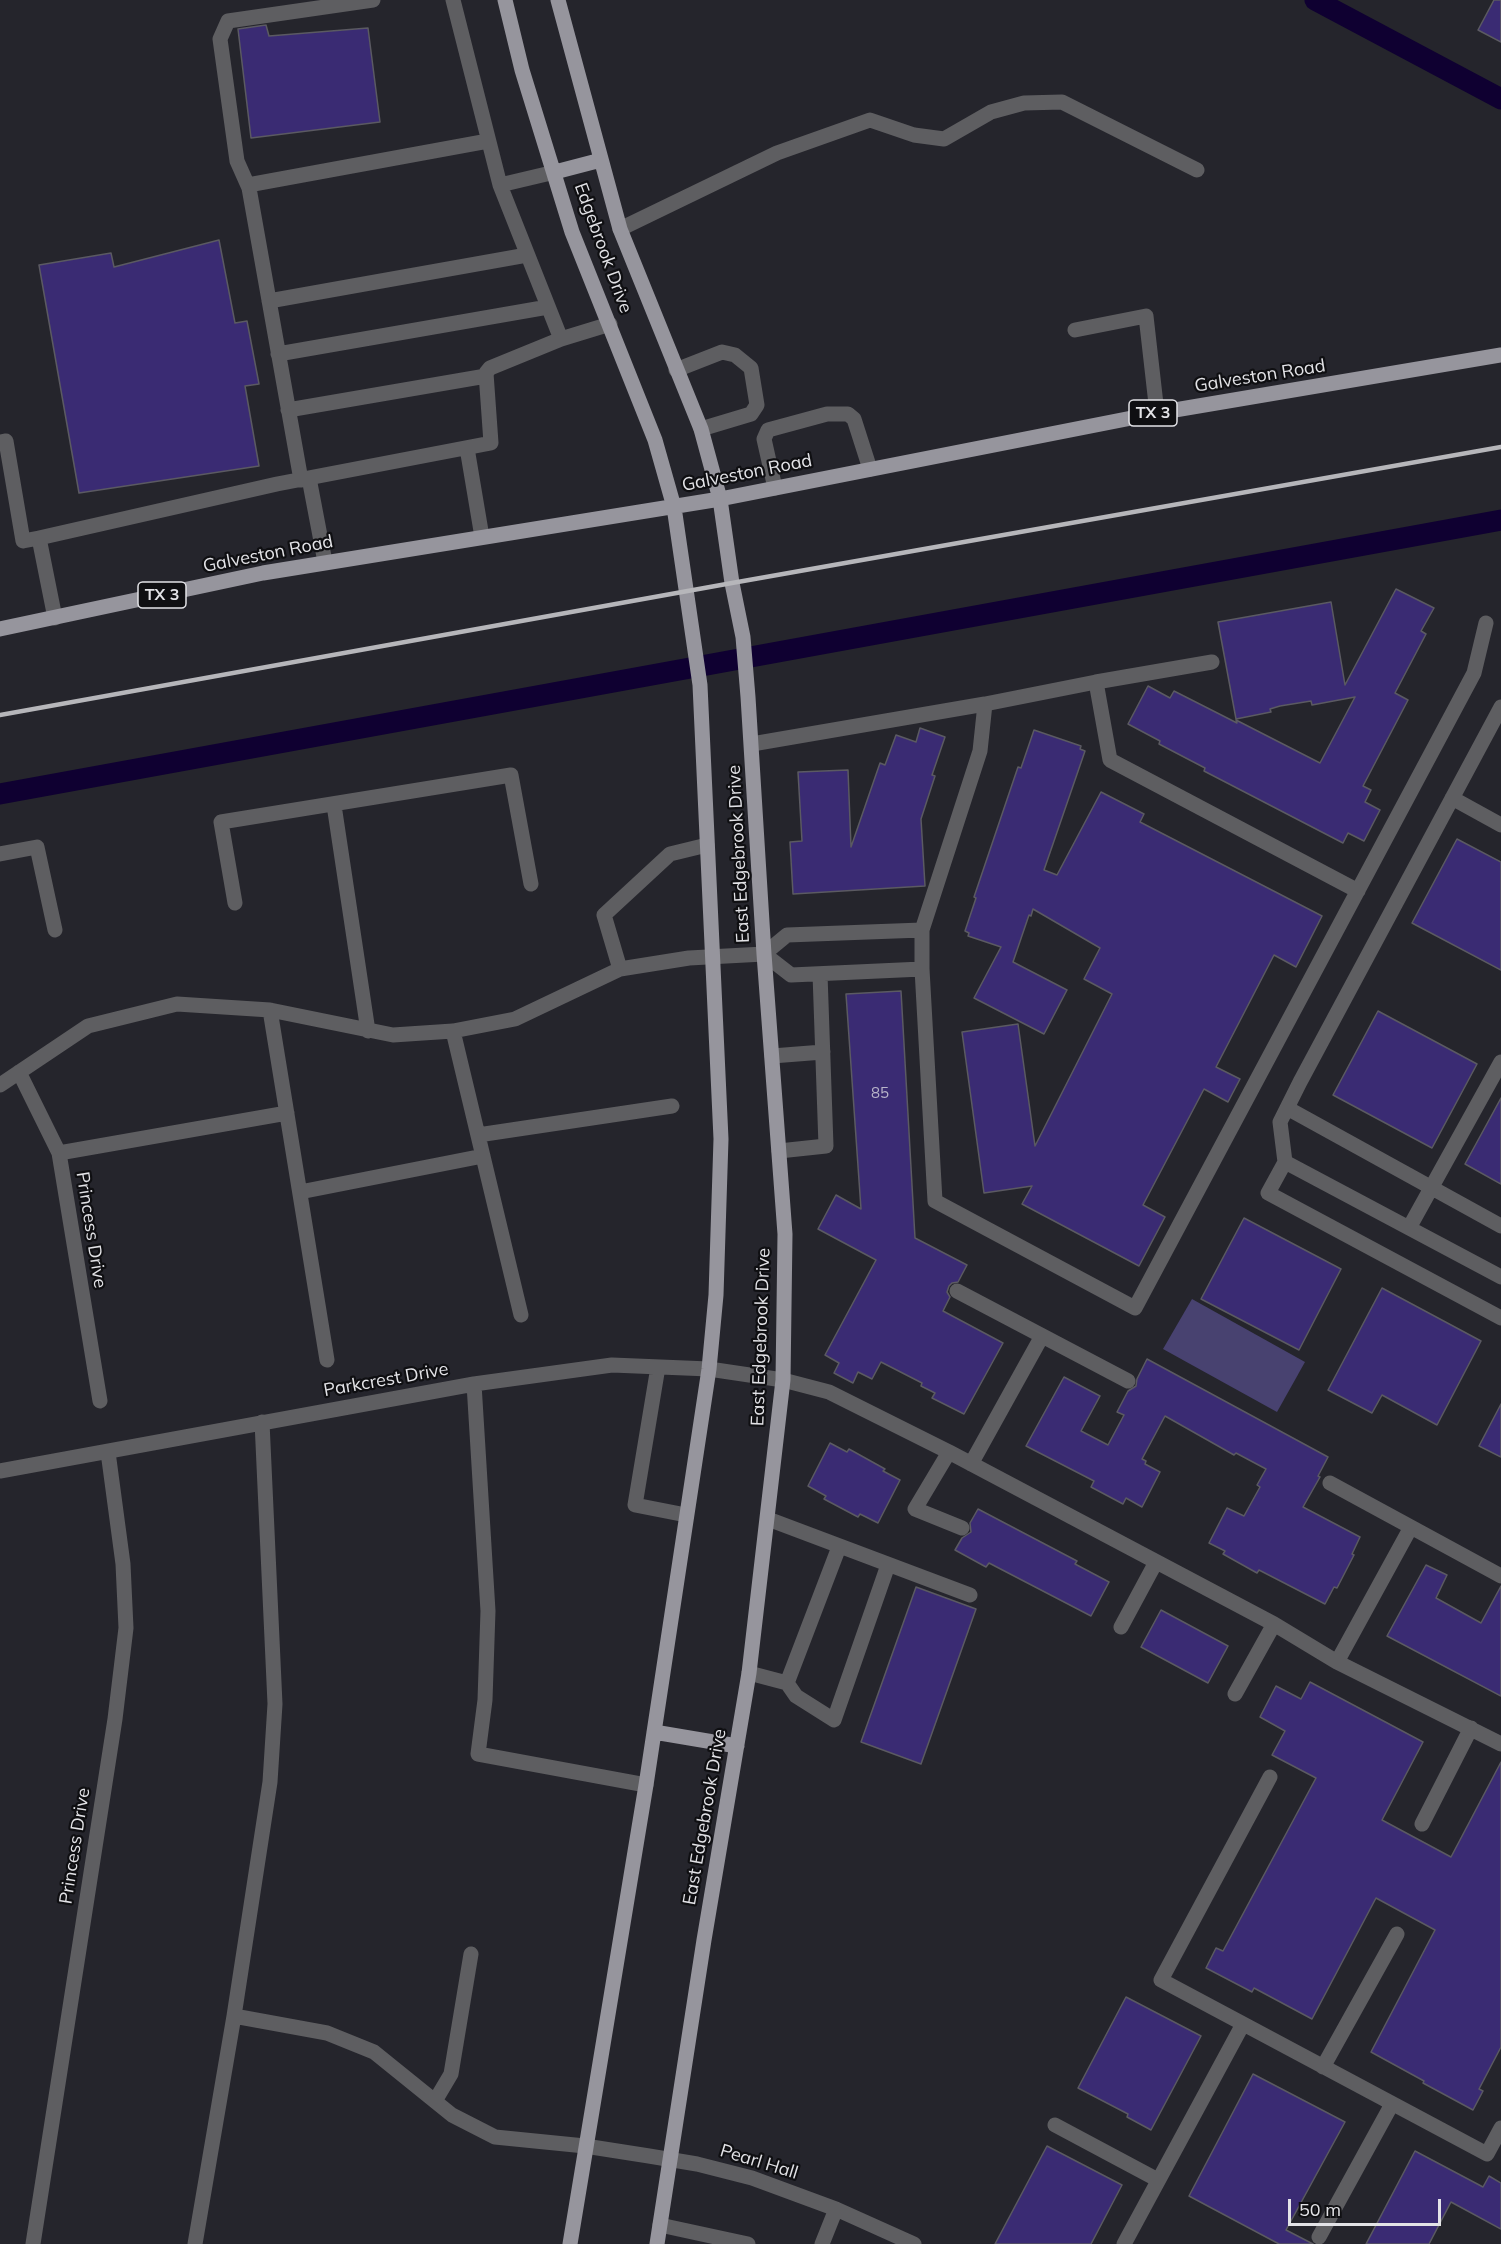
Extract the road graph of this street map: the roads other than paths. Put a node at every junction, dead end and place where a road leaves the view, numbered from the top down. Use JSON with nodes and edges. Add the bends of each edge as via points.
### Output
{"nodes":[{"id":1,"x":373,"y":0,"type":"edge"},
{"id":2,"x":453,"y":0,"type":"edge"},
{"id":3,"x":505,"y":0,"type":"edge"},
{"id":4,"x":558,"y":0,"type":"edge"},
{"id":5,"x":488,"y":141,"type":"junction"},
{"id":6,"x":602,"y":160,"type":"junction"},
{"id":7,"x":1197,"y":170,"type":"dead end"},
{"id":8,"x":555,"y":172,"type":"junction"},
{"id":9,"x":248,"y":185,"type":"junction"},
{"id":10,"x":500,"y":185,"type":"junction"},
{"id":11,"x":620,"y":229,"type":"junction"},
{"id":12,"x":527,"y":255,"type":"junction"},
{"id":13,"x":269,"y":301,"type":"junction"},
{"id":14,"x":548,"y":307,"type":"junction"},
{"id":15,"x":610,"y":324,"type":"junction"},
{"id":16,"x":1075,"y":330,"type":"dead end"},
{"id":17,"x":561,"y":339,"type":"junction"},
{"id":18,"x":278,"y":354,"type":"junction"},
{"id":19,"x":1501,"y":356,"type":"edge"},
{"id":20,"x":676,"y":370,"type":"junction"},
{"id":21,"x":486,"y":376,"type":"junction"},
{"id":22,"x":288,"y":410,"type":"junction"},
{"id":23,"x":1156,"y":413,"type":"junction"},
{"id":24,"x":751,"y":414,"type":"junction"},
{"id":25,"x":700,"y":429,"type":"junction"},
{"id":26,"x":768,"y":430,"type":"junction"},
{"id":27,"x":0,"y":442,"type":"edge"},
{"id":28,"x":467,"y":448,"type":"junction"},
{"id":29,"x":870,"y":470,"type":"junction"},
{"id":30,"x":305,"y":479,"type":"junction"},
{"id":31,"x":775,"y":488,"type":"junction"},
{"id":32,"x":720,"y":499,"type":"junction"},
{"id":33,"x":674,"y":507,"type":"junction"},
{"id":34,"x":39,"y":537,"type":"junction"},
{"id":35,"x":482,"y":537,"type":"junction"},
{"id":36,"x":325,"y":562,"type":"junction"},
{"id":37,"x":55,"y":618,"type":"junction"},
{"id":38,"x":1486,"y":622,"type":"dead end"},
{"id":39,"x":0,"y":629,"type":"edge"},
{"id":40,"x":1212,"y":662,"type":"dead end"},
{"id":41,"x":1096,"y":682,"type":"junction"},
{"id":42,"x":985,"y":704,"type":"junction"},
{"id":43,"x":1501,"y":707,"type":"edge"},
{"id":44,"x":752,"y":744,"type":"junction"},
{"id":45,"x":1452,"y":798,"type":"junction"},
{"id":46,"x":334,"y":804,"type":"junction"},
{"id":47,"x":1501,"y":825,"type":"edge"},
{"id":48,"x":707,"y":845,"type":"junction"},
{"id":49,"x":0,"y":854,"type":"edge"},
{"id":50,"x":531,"y":884,"type":"dead end"},
{"id":51,"x":1358,"y":891,"type":"junction"},
{"id":52,"x":236,"y":903,"type":"dead end"},
{"id":53,"x":55,"y":930,"type":"dead end"},
{"id":54,"x":922,"y":930,"type":"junction"},
{"id":55,"x":764,"y":954,"type":"junction"},
{"id":56,"x":713,"y":957,"type":"junction"},
{"id":57,"x":620,"y":969,"type":"junction"},
{"id":58,"x":922,"y":969,"type":"junction"},
{"id":59,"x":820,"y":974,"type":"junction"},
{"id":60,"x":270,"y":1010,"type":"junction"},
{"id":61,"x":368,"y":1031,"type":"junction"},
{"id":62,"x":453,"y":1031,"type":"junction"},
{"id":63,"x":823,"y":1052,"type":"junction"},
{"id":64,"x":772,"y":1056,"type":"junction"},
{"id":65,"x":1501,"y":1062,"type":"edge"},
{"id":66,"x":19,"y":1072,"type":"junction"},
{"id":67,"x":0,"y":1085,"type":"edge"},
{"id":68,"x":672,"y":1106,"type":"dead end"},
{"id":69,"x":1287,"y":1108,"type":"junction"},
{"id":70,"x":287,"y":1113,"type":"junction"},
{"id":71,"x":478,"y":1135,"type":"junction"},
{"id":72,"x":779,"y":1151,"type":"junction"},
{"id":73,"x":59,"y":1153,"type":"junction"},
{"id":74,"x":483,"y":1156,"type":"junction"},
{"id":75,"x":1285,"y":1162,"type":"junction"},
{"id":76,"x":1432,"y":1187,"type":"junction"},
{"id":77,"x":300,"y":1192,"type":"junction"},
{"id":78,"x":1501,"y":1226,"type":"edge"},
{"id":79,"x":1409,"y":1228,"type":"junction"},
{"id":80,"x":1501,"y":1277,"type":"edge"},
{"id":81,"x":957,"y":1291,"type":"dead end"},
{"id":82,"x":521,"y":1315,"type":"dead end"},
{"id":83,"x":1501,"y":1318,"type":"edge"},
{"id":84,"x":1042,"y":1336,"type":"junction"},
{"id":85,"x":327,"y":1360,"type":"dead end"},
{"id":86,"x":658,"y":1367,"type":"junction"},
{"id":87,"x":709,"y":1369,"type":"junction"},
{"id":88,"x":783,"y":1380,"type":"junction"},
{"id":89,"x":1128,"y":1381,"type":"dead end"},
{"id":90,"x":474,"y":1384,"type":"junction"},
{"id":91,"x":100,"y":1401,"type":"dead end"},
{"id":92,"x":262,"y":1422,"type":"junction"},
{"id":93,"x":108,"y":1452,"type":"junction"},
{"id":94,"x":949,"y":1452,"type":"junction"},
{"id":95,"x":971,"y":1464,"type":"junction"},
{"id":96,"x":0,"y":1471,"type":"edge"},
{"id":97,"x":1330,"y":1483,"type":"dead end"},
{"id":98,"x":687,"y":1515,"type":"junction"},
{"id":99,"x":768,"y":1519,"type":"junction"},
{"id":100,"x":1411,"y":1527,"type":"junction"},
{"id":101,"x":962,"y":1528,"type":"dead end"},
{"id":102,"x":839,"y":1546,"type":"junction"},
{"id":103,"x":1156,"y":1562,"type":"junction"},
{"id":104,"x":888,"y":1565,"type":"junction"},
{"id":105,"x":1501,"y":1576,"type":"edge"},
{"id":106,"x":970,"y":1595,"type":"dead end"},
{"id":107,"x":1274,"y":1624,"type":"junction"},
{"id":108,"x":1121,"y":1627,"type":"dead end"},
{"id":109,"x":1337,"y":1662,"type":"junction"},
{"id":110,"x":749,"y":1673,"type":"junction"},
{"id":111,"x":787,"y":1683,"type":"junction"},
{"id":112,"x":1235,"y":1694,"type":"dead end"},
{"id":113,"x":1471,"y":1728,"type":"junction"},
{"id":114,"x":654,"y":1732,"type":"junction"},
{"id":115,"x":1501,"y":1744,"type":"edge"},
{"id":116,"x":737,"y":1746,"type":"junction"},
{"id":117,"x":1270,"y":1777,"type":"dead end"},
{"id":118,"x":646,"y":1785,"type":"junction"},
{"id":119,"x":1422,"y":1824,"type":"dead end"},
{"id":120,"x":1397,"y":1934,"type":"dead end"},
{"id":121,"x":471,"y":1954,"type":"dead end"},
{"id":122,"x":234,"y":2016,"type":"junction"},
{"id":123,"x":1243,"y":2024,"type":"junction"},
{"id":124,"x":1323,"y":2067,"type":"junction"},
{"id":125,"x":435,"y":2101,"type":"junction"},
{"id":126,"x":1392,"y":2104,"type":"junction"},
{"id":127,"x":1055,"y":2125,"type":"dead end"},
{"id":128,"x":1501,"y":2128,"type":"edge"},
{"id":129,"x":585,"y":2146,"type":"junction"},
{"id":130,"x":670,"y":2159,"type":"junction"},
{"id":131,"x":1158,"y":2180,"type":"junction"},
{"id":132,"x":836,"y":2209,"type":"junction"},
{"id":133,"x":660,"y":2225,"type":"junction"},
{"id":134,"x":1319,"y":2236,"type":"dead end"},
{"id":135,"x":714,"y":2240,"type":"edge"},
{"id":136,"x":33,"y":2244,"type":"edge"},
{"id":137,"x":195,"y":2244,"type":"edge"},
{"id":138,"x":570,"y":2244,"type":"edge"},
{"id":139,"x":657,"y":2244,"type":"edge"},
{"id":140,"x":748,"y":2244,"type":"edge"},
{"id":141,"x":822,"y":2244,"type":"edge"},
{"id":142,"x":914,"y":2244,"type":"edge"},
{"id":143,"x":1124,"y":2244,"type":"edge"}],
"edges":[{"from":1,"to":9,"type":"street","via":[[228,21],[220,39],[237,161]]},
{"from":2,"to":5,"type":"street"},
{"from":3,"to":8,"type":"main road","name":"Edgebrook Drive","via":[[522,70]]},
{"from":4,"to":6,"type":"main road","name":"Edgebrook Drive"},
{"from":5,"to":9,"type":"street"},
{"from":5,"to":10,"type":"street"},
{"from":6,"to":8,"type":"main road"},
{"from":6,"to":11,"type":"main road","name":"Edgebrook Drive"},
{"from":7,"to":11,"type":"street","via":[[1062,102],[1024,103],[991,112],[944,139],[914,135],[870,120],[777,153]]},
{"from":8,"to":10,"type":"street"},
{"from":8,"to":15,"type":"main road","name":"Edgebrook Drive","via":[[572,232]]},
{"from":9,"to":13,"type":"street"},
{"from":10,"to":12,"type":"street"},
{"from":11,"to":20,"type":"main road","name":"Edgebrook Drive"},
{"from":12,"to":13,"type":"street"},
{"from":12,"to":14,"type":"street"},
{"from":13,"to":18,"type":"street"},
{"from":14,"to":17,"type":"street"},
{"from":14,"to":18,"type":"street"},
{"from":15,"to":17,"type":"street"},
{"from":15,"to":33,"type":"main road","name":"Edgebrook Drive","via":[[655,440]]},
{"from":16,"to":23,"type":"street","via":[[1146,316]]},
{"from":17,"to":21,"type":"street","via":[[490,368]]},
{"from":18,"to":22,"type":"street"},
{"from":19,"to":23,"type":"main road","name":"Galveston Road","number":"TX 3"},
{"from":20,"to":24,"type":"street","via":[[722,352],[735,355],[750,368],[757,405]]},
{"from":20,"to":25,"type":"main road","name":"Edgebrook Drive"},
{"from":21,"to":22,"type":"street"},
{"from":21,"to":28,"type":"street","via":[[491,443]]},
{"from":22,"to":30,"type":"street"},
{"from":23,"to":29,"type":"main road","name":"Galveston Road","number":"TX 3"},
{"from":24,"to":25,"type":"street"},
{"from":24,"to":26,"type":"street"},
{"from":25,"to":32,"type":"main road","name":"Edgebrook Drive"},
{"from":26,"to":29,"type":"street","via":[[827,414],[848,414],[854,419]]},
{"from":26,"to":31,"type":"street","via":[[764,440]]},
{"from":27,"to":34,"type":"street","via":[[6,441],[23,541]]},
{"from":28,"to":30,"type":"street"},
{"from":28,"to":35,"type":"street"},
{"from":29,"to":31,"type":"main road","name":"Galveston Road","number":"TX 3"},
{"from":30,"to":34,"type":"street"},
{"from":30,"to":36,"type":"street"},
{"from":31,"to":32,"type":"main road","name":"Galveston Road","number":"TX 3"},
{"from":32,"to":33,"type":"main road","name":"Galveston Road","number":"TX 3"},
{"from":32,"to":44,"type":"main road","name":"East Edgebrook Drive","via":[[742,637]]},
{"from":33,"to":35,"type":"main road","name":"Galveston Road","number":"TX 3"},
{"from":33,"to":48,"type":"main road","name":"East Edgebrook Drive","via":[[700,686]]},
{"from":34,"to":37,"type":"street"},
{"from":35,"to":36,"type":"main road","name":"Galveston Road","number":"TX 3"},
{"from":36,"to":37,"type":"main road","name":"Galveston Road","number":"TX 3"},
{"from":37,"to":39,"type":"main road","name":"Galveston Road","number":"TX 3"},
{"from":38,"to":51,"type":"street","via":[[1474,673]]},
{"from":40,"to":41,"type":"street"},
{"from":41,"to":42,"type":"street"},
{"from":41,"to":51,"type":"street","via":[[1110,760]]},
{"from":42,"to":44,"type":"street"},
{"from":42,"to":54,"type":"street","via":[[980,751]]},
{"from":43,"to":45,"type":"street"},
{"from":44,"to":55,"type":"main road","name":"East Edgebrook Drive"},
{"from":45,"to":47,"type":"street"},
{"from":45,"to":69,"type":"street"},
{"from":46,"to":50,"type":"street","via":[[511,775]]},
{"from":46,"to":52,"type":"street","via":[[221,822]]},
{"from":46,"to":61,"type":"street"},
{"from":48,"to":56,"type":"main road","name":"East Edgebrook Drive"},
{"from":48,"to":57,"type":"street","via":[[670,854],[604,915]]},
{"from":49,"to":53,"type":"street","via":[[37,847]]},
{"from":51,"to":58,"type":"street","via":[[1135,1308],[935,1201]]},
{"from":54,"to":55,"type":"street","via":[[787,935]]},
{"from":54,"to":58,"type":"street"},
{"from":55,"to":56,"type":"street"},
{"from":55,"to":59,"type":"street","via":[[791,975]]},
{"from":55,"to":64,"type":"main road","name":"East Edgebrook Drive"},
{"from":56,"to":57,"type":"street"},
{"from":56,"to":87,"type":"main road","name":"East Edgebrook Drive","via":[[721,1139],[716,1295]]},
{"from":57,"to":62,"type":"street","via":[[515,1019]]},
{"from":58,"to":59,"type":"street"},
{"from":59,"to":63,"type":"street"},
{"from":60,"to":61,"type":"street"},
{"from":60,"to":66,"type":"street","via":[[177,1004],[88,1026]]},
{"from":60,"to":70,"type":"street"},
{"from":61,"to":62,"type":"street","via":[[393,1035]]},
{"from":62,"to":71,"type":"street"},
{"from":63,"to":64,"type":"street"},
{"from":63,"to":72,"type":"street","via":[[826,1146]]},
{"from":64,"to":72,"type":"main road","name":"East Edgebrook Drive"},
{"from":65,"to":76,"type":"street"},
{"from":66,"to":67,"type":"street"},
{"from":66,"to":73,"type":"street","name":"Princess Drive"},
{"from":68,"to":71,"type":"street"},
{"from":69,"to":75,"type":"street","via":[[1280,1122]]},
{"from":69,"to":76,"type":"street"},
{"from":70,"to":73,"type":"street"},
{"from":70,"to":77,"type":"street"},
{"from":71,"to":74,"type":"street"},
{"from":72,"to":88,"type":"main road","name":"East Edgebrook Drive","via":[[785,1234]]},
{"from":73,"to":91,"type":"street","name":"Princess Drive"},
{"from":74,"to":77,"type":"street"},
{"from":74,"to":82,"type":"street"},
{"from":75,"to":79,"type":"street"},
{"from":75,"to":83,"type":"street","via":[[1268,1193]]},
{"from":76,"to":78,"type":"street"},
{"from":76,"to":79,"type":"street"},
{"from":77,"to":85,"type":"street"},
{"from":79,"to":80,"type":"street"},
{"from":81,"to":84,"type":"street"},
{"from":84,"to":89,"type":"street"},
{"from":84,"to":95,"type":"street"},
{"from":86,"to":87,"type":"street","name":"Parkcrest Drive"},
{"from":86,"to":90,"type":"street","name":"Parkcrest Drive","via":[[612,1365]]},
{"from":86,"to":98,"type":"street","via":[[635,1505]]},
{"from":87,"to":88,"type":"street","name":"Parkcrest Drive"},
{"from":87,"to":98,"type":"main road","name":"East Edgebrook Drive"},
{"from":88,"to":94,"type":"street","name":"Parkcrest Drive","via":[[830,1392]]},
{"from":88,"to":99,"type":"main road","name":"East Edgebrook Drive"},
{"from":90,"to":92,"type":"street","name":"Parkcrest Drive"},
{"from":90,"to":118,"type":"street","via":[[488,1611],[485,1700],[478,1754]]},
{"from":92,"to":93,"type":"street","name":"Parkcrest Drive"},
{"from":92,"to":122,"type":"street","via":[[275,1704],[270,1782]]},
{"from":93,"to":96,"type":"street","name":"Parkcrest Drive"},
{"from":93,"to":136,"type":"street","name":"Princess Drive","via":[[123,1564],[126,1628]]},
{"from":94,"to":95,"type":"street","name":"Parkcrest Drive"},
{"from":94,"to":101,"type":"street","via":[[915,1509]]},
{"from":95,"to":103,"type":"street","name":"Parkcrest Drive"},
{"from":97,"to":100,"type":"street"},
{"from":98,"to":114,"type":"main road","name":"East Edgebrook Drive"},
{"from":99,"to":102,"type":"street"},
{"from":99,"to":110,"type":"main road","name":"East Edgebrook Drive"},
{"from":100,"to":105,"type":"street"},
{"from":100,"to":109,"type":"street"},
{"from":102,"to":104,"type":"street"},
{"from":102,"to":111,"type":"street"},
{"from":103,"to":107,"type":"street","name":"Parkcrest Drive"},
{"from":103,"to":108,"type":"street"},
{"from":104,"to":106,"type":"street"},
{"from":104,"to":111,"type":"street","via":[[834,1720],[796,1696]]},
{"from":107,"to":109,"type":"street","name":"Parkcrest Drive"},
{"from":107,"to":112,"type":"street"},
{"from":109,"to":113,"type":"street","name":"Parkcrest Drive"},
{"from":110,"to":111,"type":"street"},
{"from":110,"to":116,"type":"main road","name":"East Edgebrook Drive"},
{"from":113,"to":115,"type":"street","name":"Parkcrest Drive"},
{"from":113,"to":119,"type":"street"},
{"from":114,"to":116,"type":"main road"},
{"from":114,"to":118,"type":"main road","name":"East Edgebrook Drive"},
{"from":116,"to":130,"type":"main road","name":"East Edgebrook Drive"},
{"from":117,"to":123,"type":"street","via":[[1161,1980]]},
{"from":118,"to":129,"type":"main road","name":"East Edgebrook Drive"},
{"from":120,"to":124,"type":"street"},
{"from":121,"to":125,"type":"street","via":[[451,2074]]},
{"from":122,"to":125,"type":"street","name":"Pearl Hall","via":[[327,2033],[374,2052]]},
{"from":122,"to":137,"type":"street"},
{"from":123,"to":124,"type":"street"},
{"from":123,"to":131,"type":"street"},
{"from":124,"to":126,"type":"street"},
{"from":125,"to":129,"type":"street","name":"Pearl Hall","via":[[452,2115],[495,2137]]},
{"from":126,"to":128,"type":"street","via":[[1487,2154]]},
{"from":126,"to":134,"type":"street"},
{"from":127,"to":131,"type":"street"},
{"from":129,"to":130,"type":"street","name":"Pearl Hall"},
{"from":129,"to":138,"type":"main road","name":"East Edgebrook Drive"},
{"from":130,"to":132,"type":"street","name":"Pearl Hall","via":[[752,2178]]},
{"from":130,"to":133,"type":"main road","name":"East Edgebrook Drive"},
{"from":131,"to":143,"type":"street"},
{"from":132,"to":141,"type":"street"},
{"from":132,"to":142,"type":"street","name":"Pearl Hall"},
{"from":133,"to":135,"type":"street"},
{"from":133,"to":139,"type":"main road","name":"East Edgebrook Drive"},
{"from":135,"to":140,"type":"street"}]}
